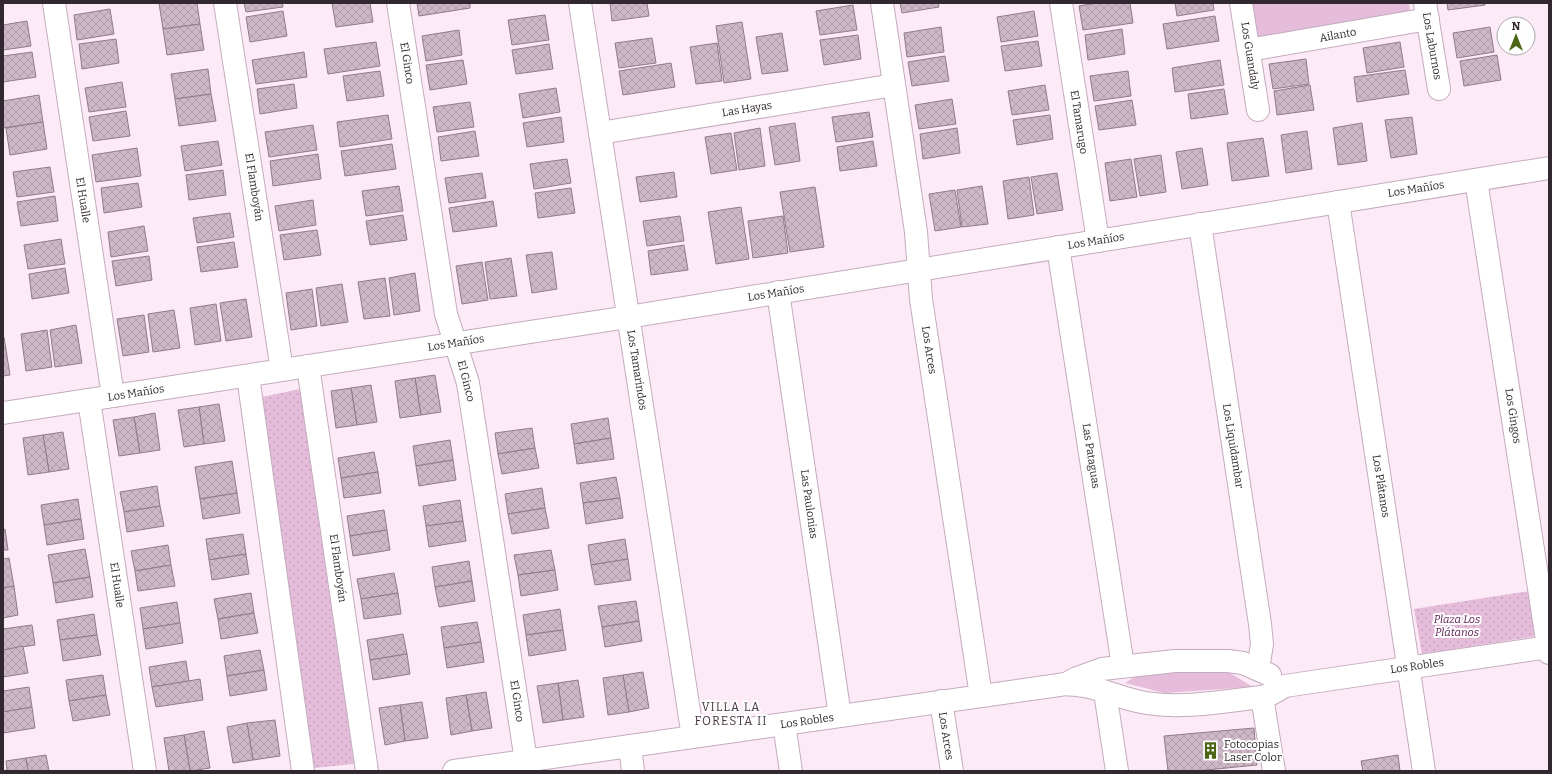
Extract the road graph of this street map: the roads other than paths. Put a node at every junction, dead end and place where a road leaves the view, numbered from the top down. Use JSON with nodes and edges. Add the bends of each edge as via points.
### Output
{"nodes":[{"id":1,"x":54,"y":3,"type":"edge"},
{"id":2,"x":225,"y":3,"type":"edge"},
{"id":3,"x":398,"y":3,"type":"edge"},
{"id":4,"x":580,"y":3,"type":"edge"},
{"id":5,"x":882,"y":3,"type":"edge"},
{"id":6,"x":1061,"y":3,"type":"edge"},
{"id":7,"x":1242,"y":3,"type":"edge"},
{"id":8,"x":1426,"y":11,"type":"edge"},
{"id":9,"x":1249,"y":50,"type":"junction"},
{"id":10,"x":894,"y":85,"type":"junction"},
{"id":11,"x":1439,"y":89,"type":"dead end"},
{"id":12,"x":1258,"y":110,"type":"dead end"},
{"id":13,"x":600,"y":133,"type":"junction"},
{"id":14,"x":1549,"y":168,"type":"edge"},
{"id":15,"x":1476,"y":180,"type":"junction"},
{"id":16,"x":1338,"y":202,"type":"junction"},
{"id":17,"x":1200,"y":224,"type":"junction"},
{"id":18,"x":1098,"y":241,"type":"junction"},
{"id":19,"x":1058,"y":247,"type":"junction"},
{"id":20,"x":919,"y":270,"type":"junction"},
{"id":21,"x":778,"y":292,"type":"junction"},
{"id":22,"x":628,"y":316,"type":"junction"},
{"id":23,"x":456,"y":343,"type":"junction"},
{"id":24,"x":308,"y":366,"type":"junction"},
{"id":25,"x":282,"y":370,"type":"junction"},
{"id":26,"x":248,"y":376,"type":"junction"},
{"id":27,"x":113,"y":396,"type":"junction"},
{"id":28,"x":89,"y":400,"type":"junction"},
{"id":29,"x":3,"y":413,"type":"edge"},
{"id":30,"x":1549,"y":649,"type":"edge"},
{"id":31,"x":1123,"y":666,"type":"junction"},
{"id":32,"x":1258,"y":668,"type":"junction"},
{"id":33,"x":1408,"y":668,"type":"junction"},
{"id":34,"x":1066,"y":684,"type":"junction"},
{"id":35,"x":1285,"y":686,"type":"junction"},
{"id":36,"x":1104,"y":692,"type":"junction"},
{"id":37,"x":981,"y":696,"type":"junction"},
{"id":38,"x":1262,"y":697,"type":"junction"},
{"id":39,"x":941,"y":701,"type":"junction"},
{"id":40,"x":840,"y":716,"type":"junction"},
{"id":41,"x":784,"y":724,"type":"junction"},
{"id":42,"x":693,"y":737,"type":"junction"},
{"id":43,"x":630,"y":746,"type":"junction"},
{"id":44,"x":526,"y":761,"type":"junction"},
{"id":45,"x":467,"y":770,"type":"edge"},
{"id":46,"x":144,"y":771,"type":"edge"},
{"id":47,"x":303,"y":771,"type":"edge"},
{"id":48,"x":367,"y":771,"type":"edge"},
{"id":49,"x":634,"y":771,"type":"edge"},
{"id":50,"x":791,"y":771,"type":"edge"},
{"id":51,"x":952,"y":771,"type":"edge"},
{"id":52,"x":1116,"y":771,"type":"edge"},
{"id":53,"x":1274,"y":771,"type":"edge"},
{"id":54,"x":1424,"y":771,"type":"edge"}],
"edges":[{"from":1,"to":27,"type":"street","name":"El Hualle"},
{"from":2,"to":25,"type":"street","name":"El Flamboyán"},
{"from":3,"to":23,"type":"street","name":"El Ginco","via":[[446,314]]},
{"from":4,"to":13,"type":"street","name":"Los Tamarindos"},
{"from":5,"to":10,"type":"street","name":"Los Arces"},
{"from":6,"to":18,"type":"street","name":"El Tamarugo"},
{"from":7,"to":9,"type":"street","name":"Los Guandaly"},
{"from":8,"to":9,"type":"street","name":"Ailanto"},
{"from":8,"to":11,"type":"street","name":"Los Laburnos"},
{"from":9,"to":12,"type":"street","name":"Los Guandaly"},
{"from":10,"to":13,"type":"street","name":"Las Hayas"},
{"from":10,"to":20,"type":"street","name":"Los Arces","via":[[916,232]]},
{"from":13,"to":22,"type":"street","name":"Los Tamarindos"},
{"from":14,"to":15,"type":"street","name":"Los Mañíos"},
{"from":15,"to":16,"type":"street","name":"Los Mañíos"},
{"from":15,"to":30,"type":"street","name":"Los Gingos"},
{"from":16,"to":17,"type":"street","name":"Los Mañíos"},
{"from":16,"to":33,"type":"street","name":"Los Plátanos"},
{"from":17,"to":18,"type":"street","name":"Los Mañíos"},
{"from":17,"to":32,"type":"street","name":"Los Liquidambar","via":[[1260,624],[1262,644]]},
{"from":18,"to":19,"type":"street","name":"Los Mañíos"},
{"from":19,"to":20,"type":"street","name":"Los Mañíos"},
{"from":19,"to":31,"type":"street","name":"Las Pataguas"},
{"from":20,"to":21,"type":"street","name":"Los Mañíos"},
{"from":20,"to":37,"type":"street","name":"Los Arces","via":[[921,299]]},
{"from":21,"to":22,"type":"street","name":"Los Mañíos"},
{"from":21,"to":40,"type":"street","name":"Las Paulonias"},
{"from":22,"to":23,"type":"street","name":"Los Mañíos"},
{"from":22,"to":42,"type":"street","name":"Los Tamarindos"},
{"from":23,"to":24,"type":"street","name":"Los Mañíos"},
{"from":23,"to":44,"type":"street","name":"El Ginco","via":[[468,383]]},
{"from":24,"to":25,"type":"street","name":"Los Mañíos"},
{"from":24,"to":48,"type":"street","name":"El Flamboyán"},
{"from":25,"to":26,"type":"street","name":"Los Mañíos"},
{"from":26,"to":27,"type":"street","name":"Los Mañíos"},
{"from":26,"to":47,"type":"street"},
{"from":27,"to":28,"type":"street","name":"Los Mañíos"},
{"from":28,"to":29,"type":"street","name":"Los Mañíos"},
{"from":28,"to":46,"type":"street","name":"El Hualle"},
{"from":30,"to":33,"type":"street","name":"Los Robles"},
{"from":31,"to":32,"type":"street","name":"Los Robles","via":[[1175,660],[1209,660],[1243,663]]},
{"from":31,"to":34,"type":"street","name":"Los Robles","via":[[1089,673]]},
{"from":32,"to":35,"type":"street","name":"Los Robles"},
{"from":33,"to":35,"type":"street","name":"Los Robles"},
{"from":33,"to":54,"type":"street","name":"Los Plátanos"},
{"from":34,"to":36,"type":"street","name":"Los Robles"},
{"from":34,"to":37,"type":"street","name":"Los Robles"},
{"from":35,"to":38,"type":"street","name":"Los Robles"},
{"from":36,"to":38,"type":"street","name":"Los Robles","via":[[1146,703],[1173,706]]},
{"from":36,"to":52,"type":"street"},
{"from":37,"to":39,"type":"street","name":"Los Robles"},
{"from":38,"to":53,"type":"street"},
{"from":39,"to":40,"type":"street","name":"Los Robles"},
{"from":39,"to":51,"type":"street","name":"Los Arces"},
{"from":40,"to":41,"type":"street","name":"Los Robles"},
{"from":41,"to":42,"type":"street","name":"Los Robles"},
{"from":41,"to":50,"type":"street"},
{"from":42,"to":43,"type":"street","name":"Los Robles"},
{"from":43,"to":44,"type":"street","name":"Los Robles"},
{"from":43,"to":49,"type":"street"},
{"from":44,"to":45,"type":"street","name":"Los Robles"}]}
